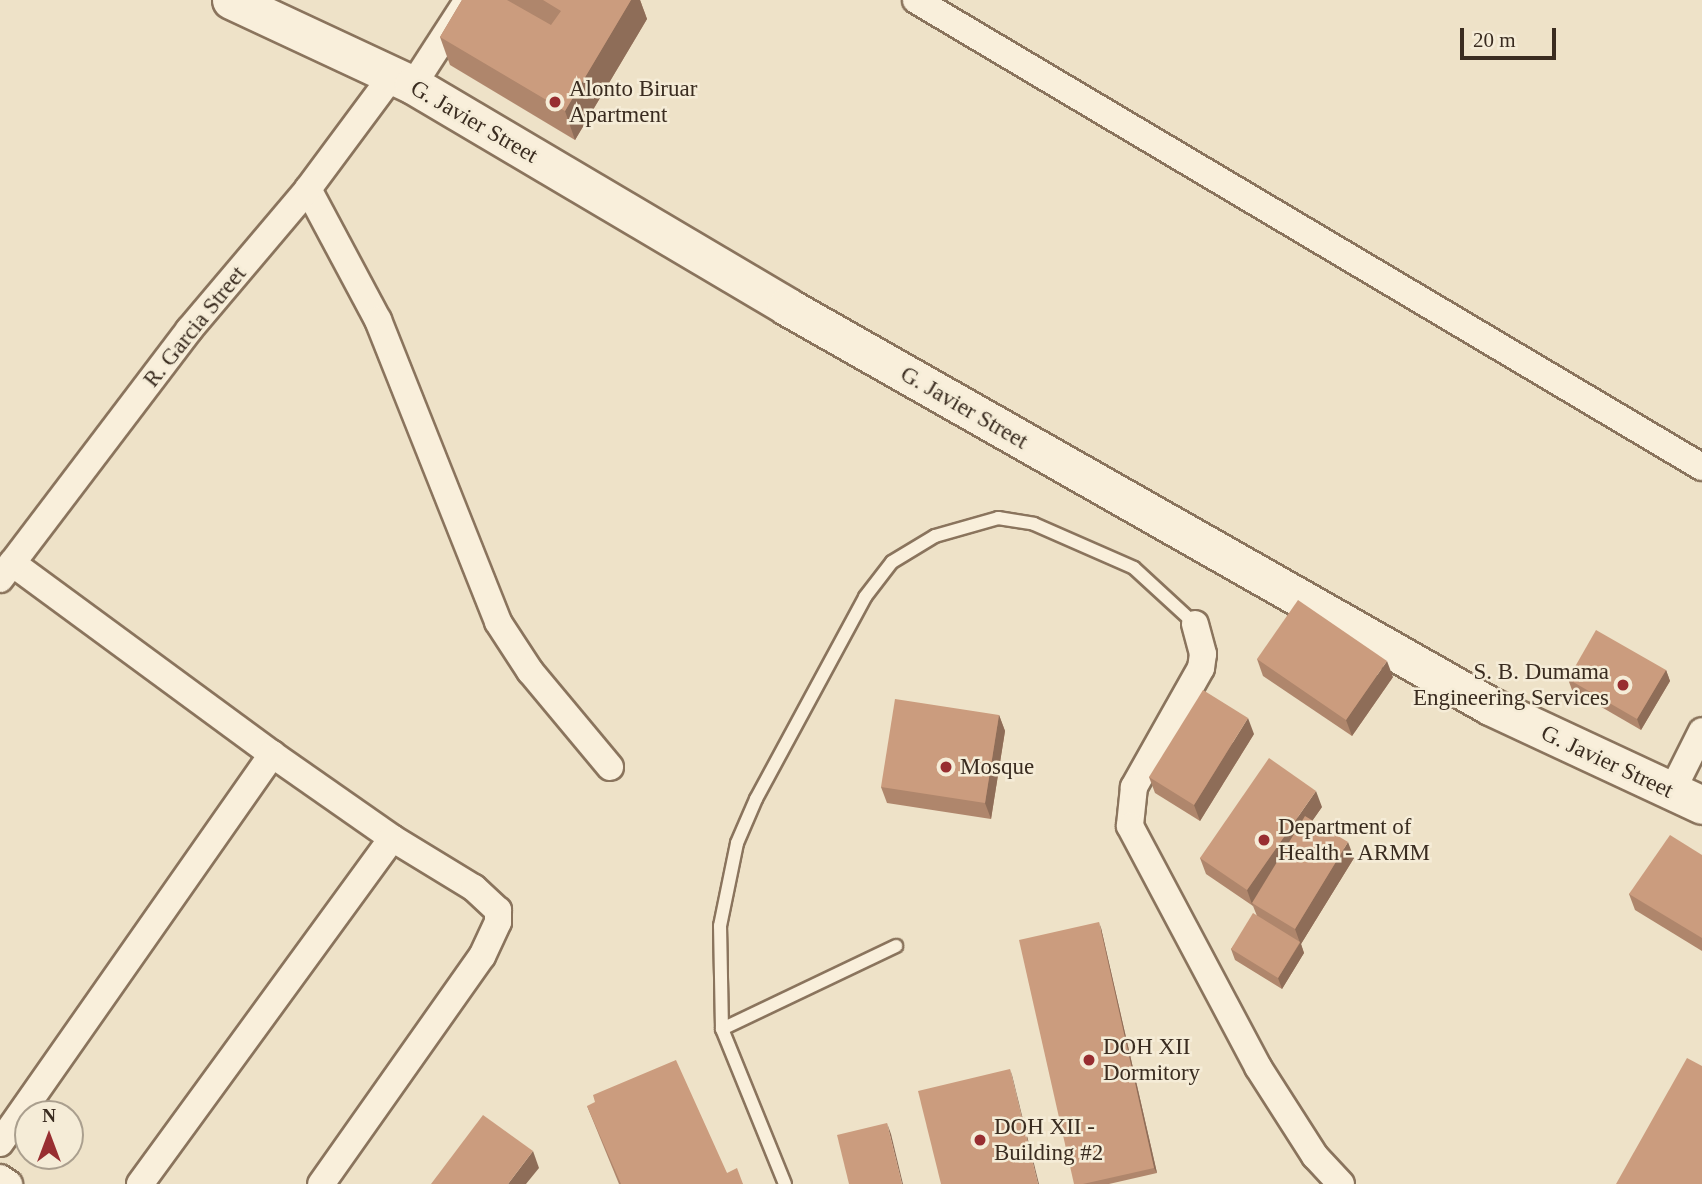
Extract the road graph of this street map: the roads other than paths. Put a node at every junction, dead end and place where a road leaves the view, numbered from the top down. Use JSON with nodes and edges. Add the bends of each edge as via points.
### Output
{"nodes":[{"id":1,"x":231,"y":0,"type":"edge"},
{"id":2,"x":468,"y":0,"type":"edge"},
{"id":3,"x":916,"y":0,"type":"edge"},
{"id":4,"x":403,"y":80,"type":"junction"},
{"id":5,"x":308,"y":189,"type":"junction"},
{"id":6,"x":1702,"y":467,"type":"edge"},
{"id":7,"x":6,"y":571,"type":"edge"},
{"id":8,"x":1195,"y":624,"type":"joint"},
{"id":9,"x":1702,"y":731,"type":"edge"},
{"id":10,"x":272,"y":754,"type":"junction"},
{"id":11,"x":610,"y":767,"type":"dead end"},
{"id":12,"x":1687,"y":799,"type":"edge"},
{"id":13,"x":392,"y":838,"type":"junction"},
{"id":14,"x":896,"y":946,"type":"dead end"},
{"id":15,"x":722,"y":1029,"type":"junction"},
{"id":16,"x":0,"y":1143,"type":"edge"},
{"id":17,"x":0,"y":1178,"type":"edge"},
{"id":18,"x":9,"y":1184,"type":"edge"},
{"id":19,"x":140,"y":1184,"type":"edge"},
{"id":20,"x":321,"y":1184,"type":"edge"},
{"id":21,"x":785,"y":1184,"type":"edge"},
{"id":22,"x":1341,"y":1184,"type":"edge"}],
"edges":[{"from":1,"to":4,"type":"street","name":"G. Javier Street"},
{"from":2,"to":4,"type":"street","name":"R. Garcia Street"},
{"from":3,"to":6,"type":"street"},
{"from":4,"to":5,"type":"street","name":"R. Garcia Street"},
{"from":4,"to":12,"type":"street","name":"G. Javier Street","via":[[786,306],[1490,706]]},
{"from":5,"to":7,"type":"street","name":"R. Garcia Street","via":[[189,330]]},
{"from":5,"to":11,"type":"street","via":[[377,320],[498,622],[530,671]]},
{"from":7,"to":10,"type":"street"},
{"from":8,"to":15,"type":"lane","via":[[1134,568],[1034,524],[998,518],[966,524],[892,562],[865,597],[808,699],[737,843],[720,926]]},
{"from":8,"to":22,"type":"street","via":[[1203,654],[1201,668],[1134,787],[1130,826],[1258,1067],[1315,1156]]},
{"from":9,"to":12,"type":"street"},
{"from":10,"to":13,"type":"street"},
{"from":10,"to":16,"type":"street"},
{"from":13,"to":19,"type":"street"},
{"from":13,"to":20,"type":"street","via":[[492,901],[498,922],[482,956]]},
{"from":14,"to":15,"type":"lane"},
{"from":15,"to":21,"type":"lane"},
{"from":17,"to":18,"type":"street"}]}
